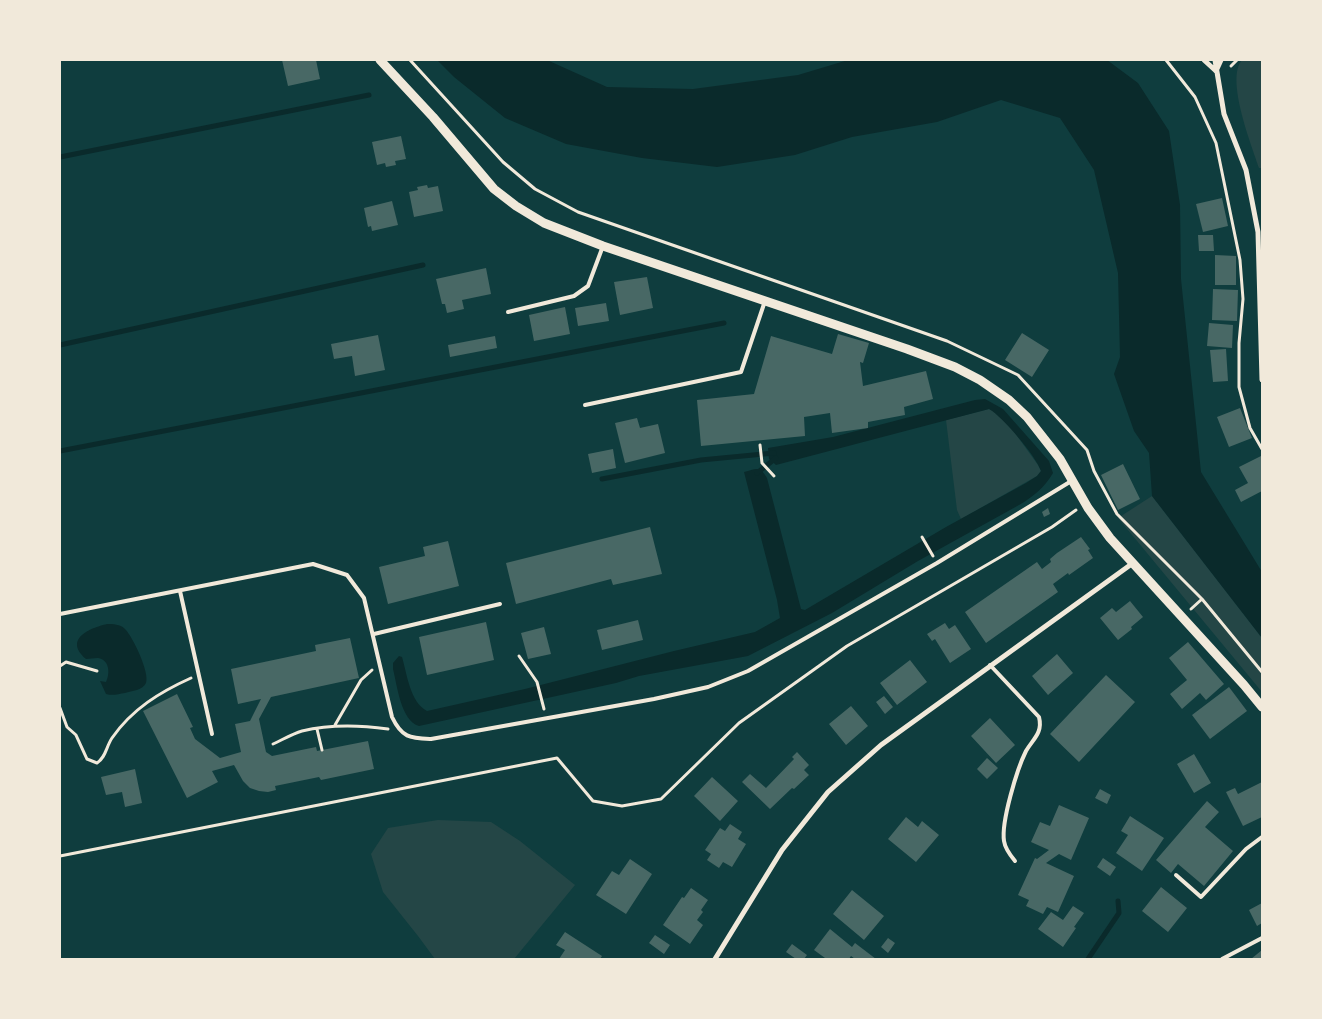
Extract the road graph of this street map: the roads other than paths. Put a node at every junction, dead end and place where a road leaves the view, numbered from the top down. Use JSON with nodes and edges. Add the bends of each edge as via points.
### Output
{"nodes":[{"id":1,"x":380,"y":60,"type":"edge"},
{"id":2,"x":1204,"y":60,"type":"edge"},
{"id":3,"x":1215,"y":60,"type":"edge"},
{"id":4,"x":1221,"y":60,"type":"edge"},
{"id":5,"x":1216,"y":71,"type":"junction"},
{"id":6,"x":1260,"y":232,"type":"edge"},
{"id":7,"x":604,"y":246,"type":"junction"},
{"id":8,"x":764,"y":301,"type":"junction"},
{"id":9,"x":508,"y":312,"type":"dead end"},
{"id":10,"x":1262,"y":380,"type":"edge"},
{"id":11,"x":585,"y":405,"type":"dead end"},
{"id":12,"x":1073,"y":480,"type":"junction"},
{"id":13,"x":1133,"y":563,"type":"junction"},
{"id":14,"x":180,"y":591,"type":"junction"},
{"id":15,"x":500,"y":604,"type":"dead end"},
{"id":16,"x":60,"y":614,"type":"edge"},
{"id":17,"x":374,"y":634,"type":"junction"},
{"id":18,"x":990,"y":665,"type":"junction"},
{"id":19,"x":1262,"y":707,"type":"edge"},
{"id":20,"x":212,"y":734,"type":"dead end"},
{"id":21,"x":1262,"y":837,"type":"edge"},
{"id":22,"x":1014,"y":861,"type":"dead end"},
{"id":23,"x":1176,"y":876,"type":"dead end"},
{"id":24,"x":1262,"y":938,"type":"edge"},
{"id":25,"x":715,"y":959,"type":"edge"},
{"id":26,"x":1222,"y":959,"type":"edge"}],
"edges":[{"from":1,"to":7,"type":"street","via":[[494,189],[544,223]]},
{"from":2,"to":5,"type":"street"},
{"from":3,"to":5,"type":"street"},
{"from":4,"to":5,"type":"street"},
{"from":5,"to":6,"type":"street","via":[[1224,114],[1246,170]]},
{"from":6,"to":10,"type":"street"},
{"from":7,"to":8,"type":"street"},
{"from":7,"to":9,"type":"lane","via":[[588,286],[581,292]]},
{"from":8,"to":11,"type":"lane","via":[[741,372]]},
{"from":8,"to":12,"type":"street","via":[[908,349],[980,380],[1027,417]]},
{"from":12,"to":13,"type":"street","via":[[1110,538]]},
{"from":12,"to":17,"type":"lane","via":[[937,563],[748,671],[708,687],[654,699],[431,739],[411,738],[398,730],[392,717]]},
{"from":13,"to":18,"type":"street"},
{"from":13,"to":19,"type":"street"},
{"from":14,"to":16,"type":"lane"},
{"from":14,"to":17,"type":"lane","via":[[313,564],[347,575],[364,598]]},
{"from":14,"to":20,"type":"lane"},
{"from":15,"to":17,"type":"lane"},
{"from":18,"to":22,"type":"lane","via":[[1039,717],[1041,724],[1040,732],[1026,751],[1015,776],[1004,826],[1004,842]]},
{"from":18,"to":25,"type":"street","via":[[881,745],[828,792],[782,850]]},
{"from":21,"to":23,"type":"lane","via":[[1201,897]]},
{"from":24,"to":26,"type":"lane"}]}
